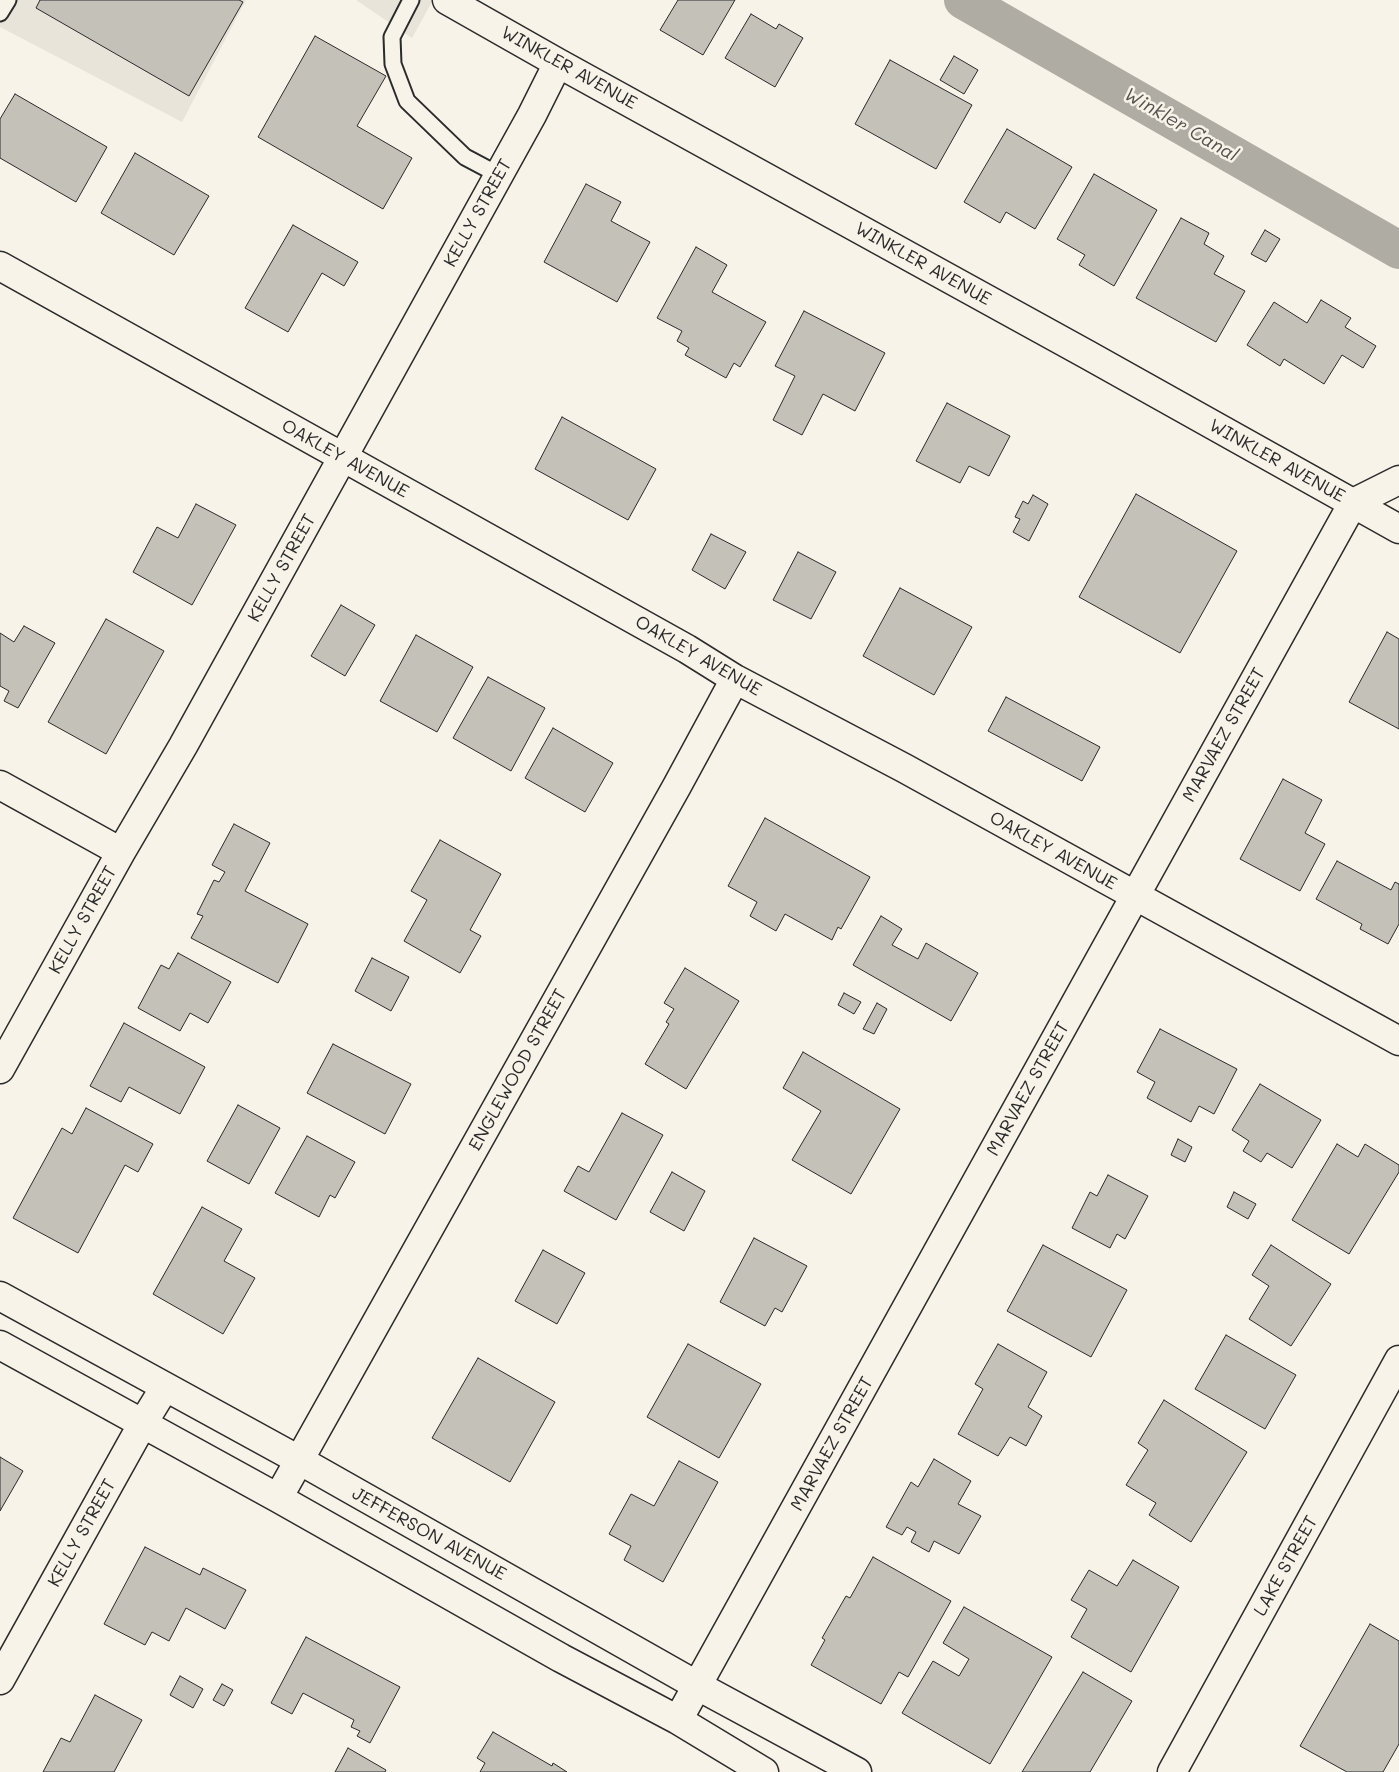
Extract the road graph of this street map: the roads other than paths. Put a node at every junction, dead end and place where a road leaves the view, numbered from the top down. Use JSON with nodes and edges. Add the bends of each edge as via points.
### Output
{"nodes":[{"id":1,"x":8,"y":0,"type":"edge"},
{"id":2,"x":411,"y":0,"type":"edge"},
{"id":3,"x":447,"y":0,"type":"edge"},
{"id":4,"x":0,"y":13,"type":"edge"},
{"id":5,"x":558,"y":63,"type":"junction"},
{"id":6,"x":499,"y":175,"type":"junction"},
{"id":7,"x":0,"y":266,"type":"edge"},
{"id":8,"x":342,"y":458,"type":"junction"},
{"id":9,"x":1399,"y":480,"type":"edge"},
{"id":10,"x":1353,"y":503,"type":"junction"},
{"id":11,"x":1399,"y":529,"type":"edge"},
{"id":12,"x":735,"y":679,"type":"junction"},
{"id":13,"x":0,"y":785,"type":"edge"},
{"id":14,"x":120,"y":852,"type":"junction"},
{"id":15,"x":1135,"y":896,"type":"junction"},
{"id":16,"x":1399,"y":1041,"type":"edge"},
{"id":17,"x":0,"y":1069,"type":"edge"},
{"id":18,"x":0,"y":1296,"type":"edge"},
{"id":19,"x":0,"y":1345,"type":"edge"},
{"id":20,"x":1399,"y":1360,"type":"edge"},
{"id":21,"x":165,"y":1387,"type":"junction"},
{"id":22,"x":143,"y":1424,"type":"junction"},
{"id":23,"x":299,"y":1460,"type":"junction"},
{"id":24,"x":278,"y":1498,"type":"junction"},
{"id":25,"x":0,"y":1680,"type":"edge"},
{"id":26,"x":698,"y":1686,"type":"junction"},
{"id":27,"x":678,"y":1720,"type":"junction"},
{"id":28,"x":764,"y":1772,"type":"edge"},
{"id":29,"x":857,"y":1772,"type":"edge"},
{"id":30,"x":1172,"y":1772,"type":"edge"}],
"edges":[{"from":1,"to":4,"type":"lane"},
{"from":2,"to":6,"type":"lane","via":[[392,37],[393,64],[407,101],[465,157]]},
{"from":3,"to":5,"type":"street","name":"WINKLER AVENUE"},
{"from":5,"to":6,"type":"street","name":"KELLY STREET"},
{"from":5,"to":10,"type":"street","name":"WINKLER AVENUE"},
{"from":6,"to":8,"type":"street","name":"KELLY STREET"},
{"from":7,"to":8,"type":"street","name":"OAKLEY AVENUE"},
{"from":8,"to":12,"type":"street","name":"OAKLEY AVENUE","via":[[687,649]]},
{"from":8,"to":14,"type":"street","name":"KELLY STREET","via":[[183,746]]},
{"from":9,"to":10,"type":"street"},
{"from":10,"to":11,"type":"street","name":"WINKLER AVENUE"},
{"from":10,"to":15,"type":"street","name":"MARVAEZ STREET"},
{"from":12,"to":15,"type":"street","name":"OAKLEY AVENUE"},
{"from":12,"to":23,"type":"street","name":"ENGLEWOOD STREET"},
{"from":13,"to":14,"type":"street"},
{"from":14,"to":17,"type":"street","name":"KELLY STREET"},
{"from":15,"to":16,"type":"street","name":"OAKLEY AVENUE"},
{"from":15,"to":26,"type":"street","name":"MARVAEZ STREET"},
{"from":18,"to":21,"type":"street","name":"JEFFERSON AVENUE"},
{"from":19,"to":22,"type":"street"},
{"from":20,"to":30,"type":"street","name":"LAKE STREET"},
{"from":21,"to":22,"type":"street","name":"KELLY STREET"},
{"from":21,"to":23,"type":"street","name":"JEFFERSON AVENUE"},
{"from":22,"to":24,"type":"street"},
{"from":22,"to":25,"type":"street","name":"KELLY STREET"},
{"from":23,"to":24,"type":"street","name":"ENGLEWOOD STREET"},
{"from":23,"to":26,"type":"street","name":"JEFFERSON AVENUE"},
{"from":24,"to":27,"type":"street","via":[[561,1658]]},
{"from":26,"to":27,"type":"street","name":"MARVAEZ STREET"},
{"from":26,"to":29,"type":"street","name":"JEFFERSON AVENUE"},
{"from":27,"to":28,"type":"street"}]}
